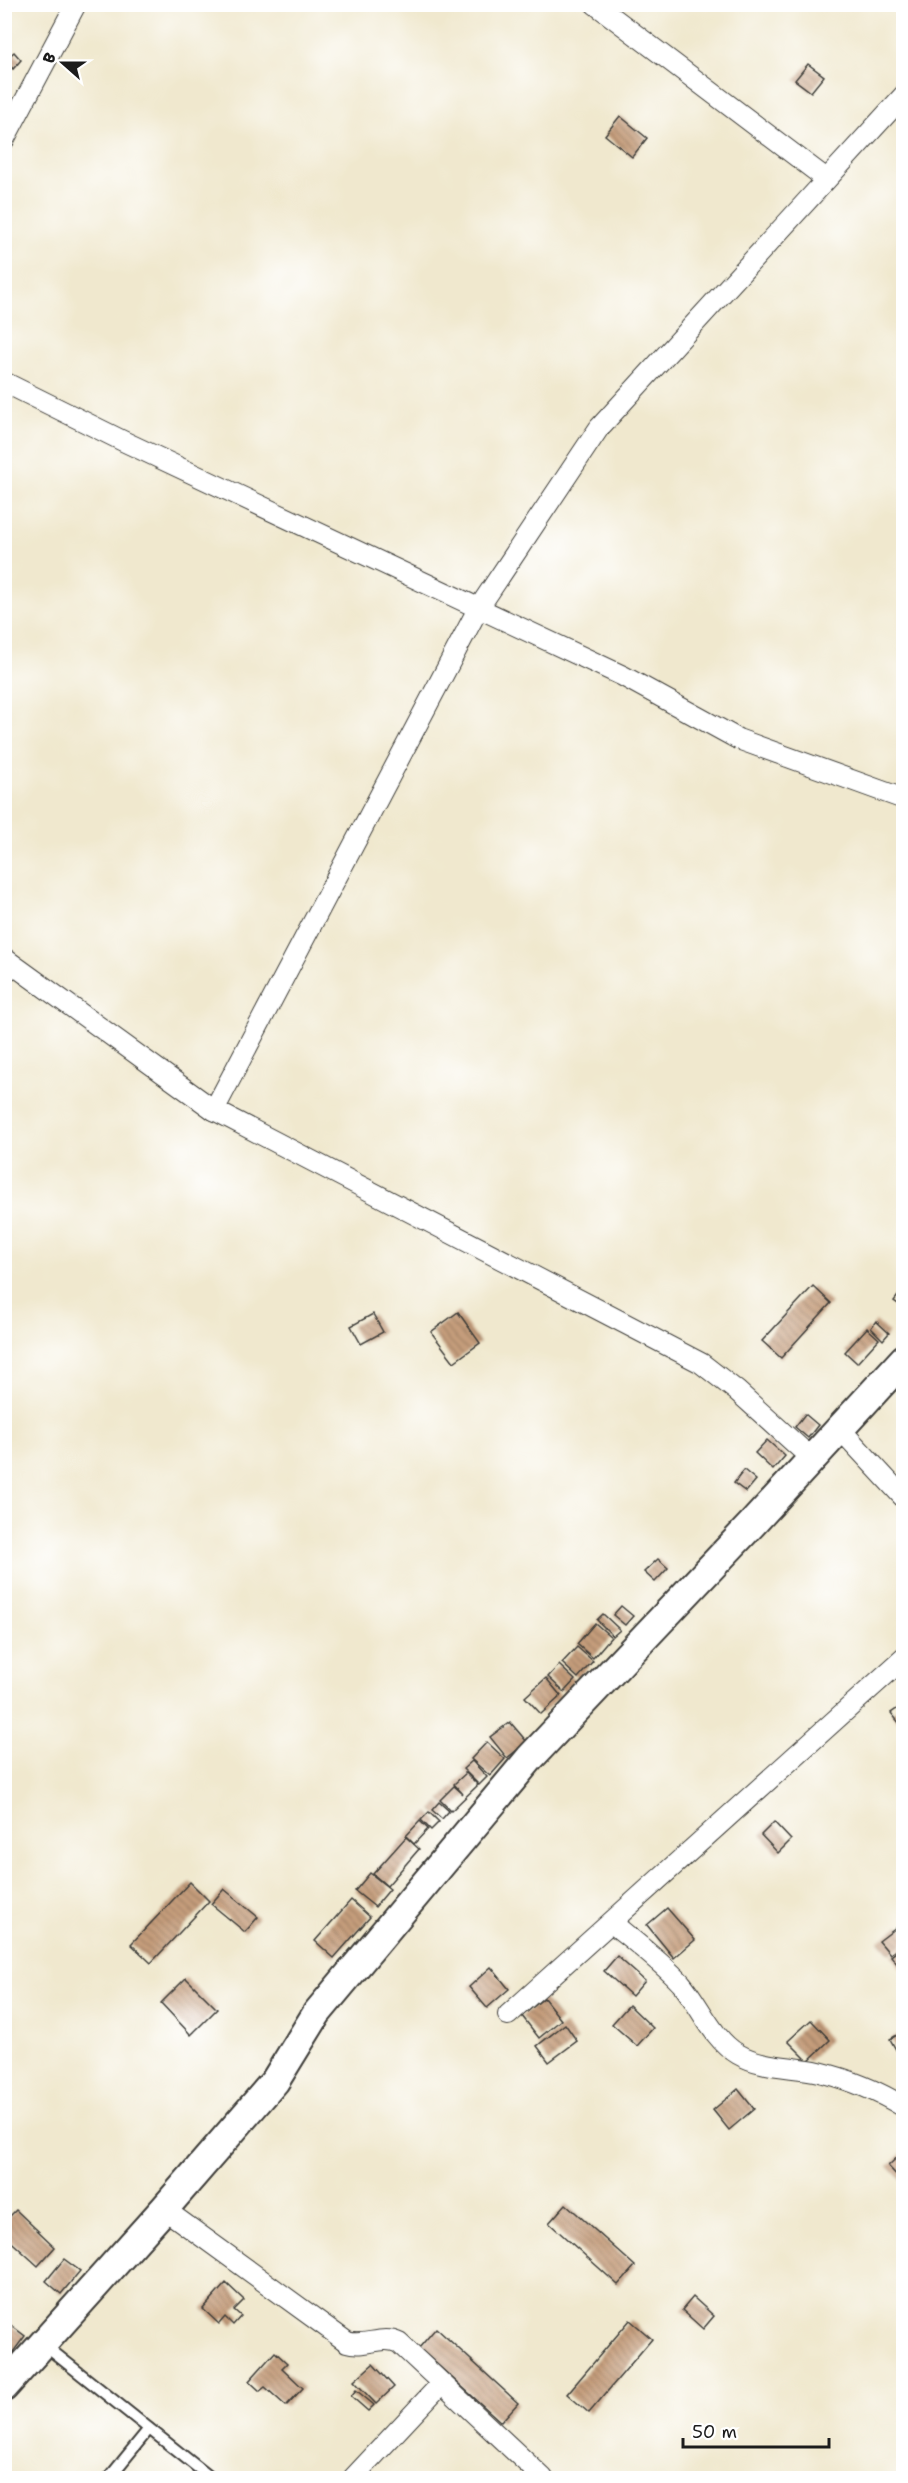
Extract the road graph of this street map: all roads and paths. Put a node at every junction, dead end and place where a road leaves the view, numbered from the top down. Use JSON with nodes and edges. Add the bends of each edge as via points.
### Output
{"nodes":[{"id":1,"x":76,"y":4,"type":"edge"},
{"id":2,"x":595,"y":4,"type":"edge"},
{"id":3,"x":903,"y":95,"type":"edge"},
{"id":4,"x":4,"y":140,"type":"edge"},
{"id":5,"x":825,"y":178,"type":"junction"},
{"id":6,"x":4,"y":382,"type":"edge"},
{"id":7,"x":478,"y":609,"type":"junction"},
{"id":8,"x":903,"y":799,"type":"edge"},
{"id":9,"x":4,"y":958,"type":"edge"},
{"id":10,"x":214,"y":1110,"type":"junction"},
{"id":11,"x":903,"y":1359,"type":"edge"},
{"id":12,"x":840,"y":1429,"type":"junction"},
{"id":13,"x":812,"y":1459,"type":"junction"},
{"id":14,"x":903,"y":1498,"type":"edge"},
{"id":15,"x":903,"y":1658,"type":"edge"},
{"id":16,"x":612,"y":1923,"type":"junction"},
{"id":17,"x":508,"y":2015,"type":"dead end"},
{"id":18,"x":903,"y":2106,"type":"edge"},
{"id":19,"x":164,"y":2209,"type":"junction"},
{"id":20,"x":42,"y":2343,"type":"junction"},
{"id":21,"x":441,"y":2384,"type":"junction"},
{"id":22,"x":4,"y":2387,"type":"edge"},
{"id":23,"x":149,"y":2428,"type":"junction"},
{"id":24,"x":109,"y":2478,"type":"edge"},
{"id":25,"x":211,"y":2478,"type":"edge"},
{"id":26,"x":353,"y":2478,"type":"edge"},
{"id":27,"x":543,"y":2478,"type":"edge"}],
"edges":[{"from":1,"to":4,"type":"street"},
{"from":2,"to":5,"type":"street"},
{"from":3,"to":5,"type":"street"},
{"from":5,"to":7,"type":"street","via":[[753,262],[598,428]]},
{"from":6,"to":7,"type":"street"},
{"from":7,"to":8,"type":"street","via":[[623,676],[738,739]]},
{"from":7,"to":10,"type":"street"},
{"from":9,"to":10,"type":"street"},
{"from":10,"to":13,"type":"street","via":[[701,1363]]},
{"from":11,"to":12,"type":"main road"},
{"from":12,"to":13,"type":"main road"},
{"from":12,"to":14,"type":"street"},
{"from":13,"to":19,"type":"main road","via":[[530,1758],[317,2013],[274,2081]]},
{"from":15,"to":16,"type":"street"},
{"from":16,"to":17,"type":"street"},
{"from":16,"to":18,"type":"street","via":[[667,1969],[724,2043],[738,2054],[754,2061],[819,2072]]},
{"from":19,"to":20,"type":"main road"},
{"from":19,"to":21,"type":"street","via":[[348,2342],[393,2340]]},
{"from":20,"to":22,"type":"main road"},
{"from":20,"to":23,"type":"lane"},
{"from":21,"to":26,"type":"street"},
{"from":21,"to":27,"type":"street"},
{"from":23,"to":24,"type":"lane"},
{"from":23,"to":25,"type":"lane"}]}
